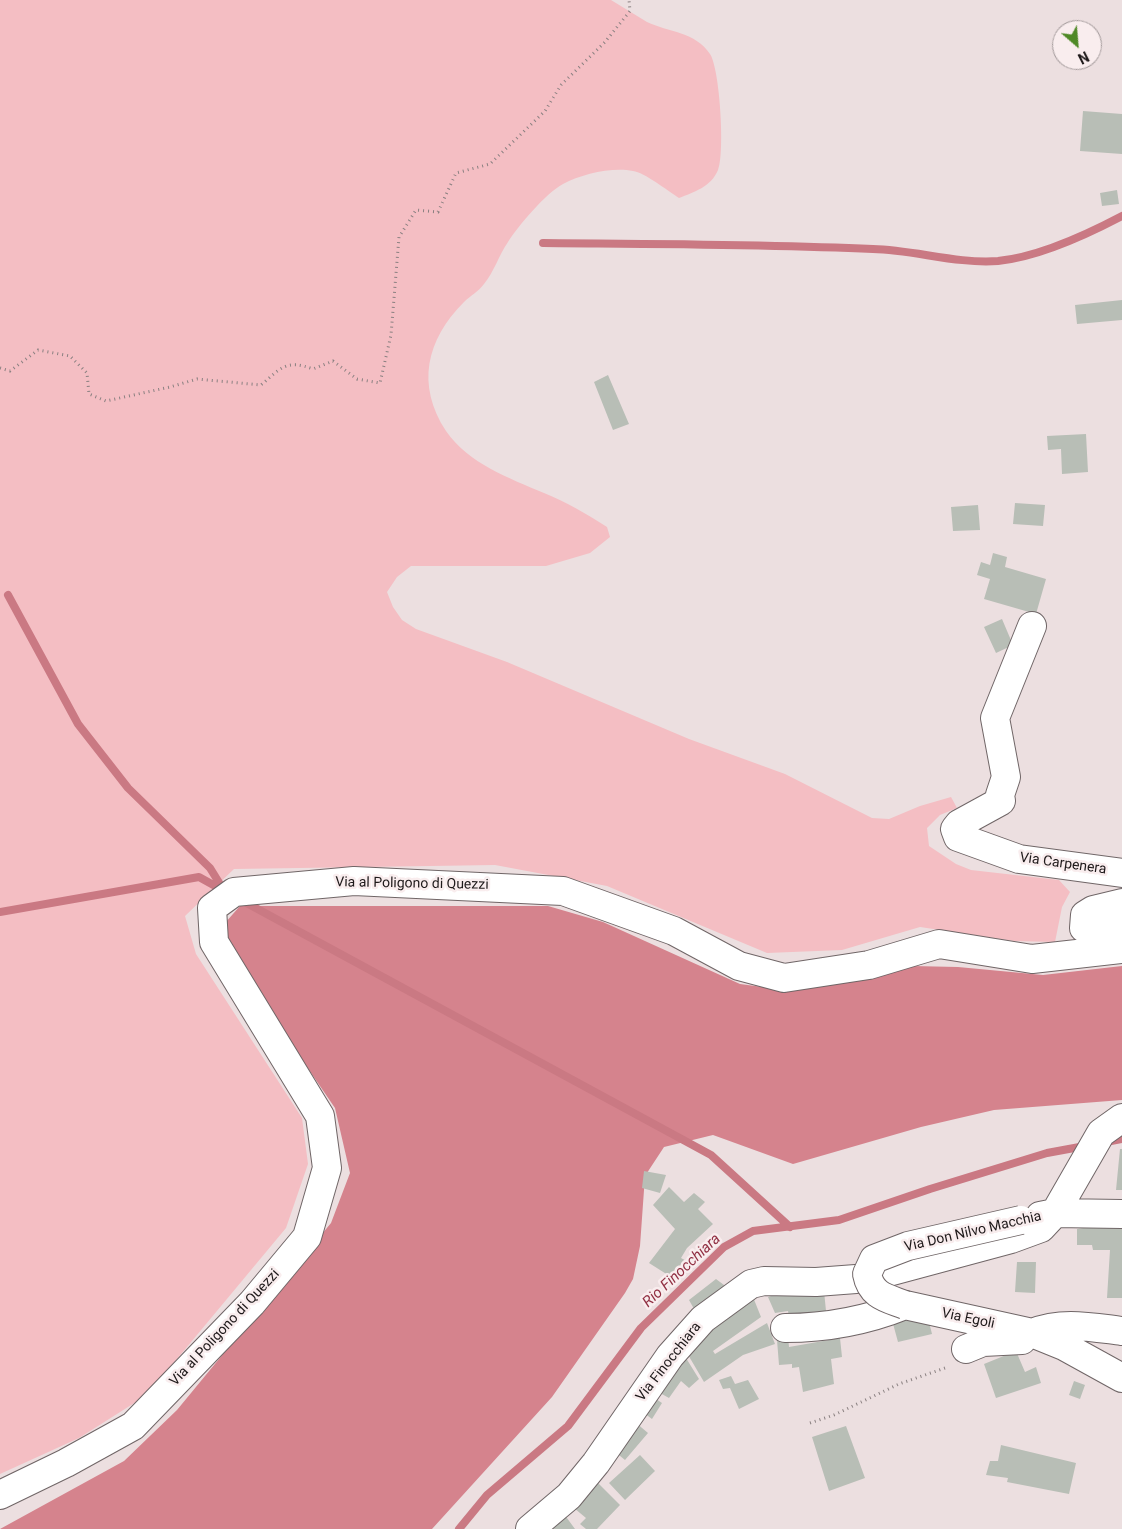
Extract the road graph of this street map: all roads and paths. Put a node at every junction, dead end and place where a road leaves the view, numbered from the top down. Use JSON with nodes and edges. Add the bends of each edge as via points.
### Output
{"nodes":[{"id":1,"x":629,"y":0,"type":"edge"},
{"id":2,"x":0,"y":368,"type":"edge"},
{"id":3,"x":1032,"y":626,"type":"dead end"},
{"id":4,"x":1122,"y":872,"type":"edge"},
{"id":5,"x":1122,"y":903,"type":"edge"},
{"id":6,"x":1122,"y":930,"type":"edge"},
{"id":7,"x":1122,"y":949,"type":"edge"},
{"id":8,"x":1112,"y":1126,"type":"edge"},
{"id":9,"x":1060,"y":1205,"type":"junction"},
{"id":10,"x":1122,"y":1214,"type":"edge"},
{"id":11,"x":905,"y":1305,"type":"junction"},
{"id":12,"x":785,"y":1328,"type":"dead end"},
{"id":13,"x":1122,"y":1331,"type":"edge"},
{"id":14,"x":1036,"y":1335,"type":"junction"},
{"id":15,"x":959,"y":1358,"type":"joint"},
{"id":16,"x":1122,"y":1378,"type":"edge"},
{"id":17,"x":810,"y":1423,"type":"dead end"},
{"id":18,"x":0,"y":1495,"type":"edge"},
{"id":19,"x":530,"y":1529,"type":"edge"}],
"edges":[{"from":1,"to":2,"type":"path","via":[[630,11],[605,42],[561,85],[545,111],[490,164],[456,173],[438,212],[416,210],[399,237],[391,335],[380,383],[357,379],[333,361],[313,369],[297,363],[281,368],[261,385],[197,379],[106,401],[89,394],[87,373],[70,356],[38,350],[10,371]]},
{"from":3,"to":4,"type":"street","name":"Via Carpenera","via":[[995,718],[1006,777],[1001,801],[955,829],[958,837],[1019,859]]},
{"from":5,"to":6,"type":"street","via":[[1093,910],[1085,915],[1083,921],[1084,928],[1092,932]]},
{"from":7,"to":18,"type":"street","name":"Via al Poligono di Quezzi","via":[[1032,958],[939,944],[869,965],[784,978],[739,966],[674,931],[563,890],[354,881],[234,892],[212,908],[214,942],[320,1116],[327,1168],[307,1236],[252,1303],[133,1426]]},
{"from":8,"to":9,"type":"street"},
{"from":9,"to":10,"type":"street"},
{"from":9,"to":11,"type":"street","name":"Via Don Nilvo Macchia","bridge":true,"via":[[1021,1220],[908,1246],[874,1260],[867,1274],[872,1288],[878,1295]]},
{"from":9,"to":19,"type":"street","name":"Via Finocchiara","via":[[1041,1228],[1011,1239],[868,1276],[751,1284],[703,1319],[670,1356],[596,1463],[569,1496]]},
{"from":11,"to":12,"type":"street","via":[[888,1312],[828,1325]]},
{"from":11,"to":14,"type":"street","name":"Via Egoli"},
{"from":13,"to":14,"type":"street","via":[[1064,1324],[1047,1327]]},
{"from":14,"to":15,"type":"street","via":[[983,1342]]},
{"from":14,"to":16,"type":"street","name":"Via Egoli","via":[[1064,1346]]},
{"from":15,"to":17,"type":"path"}]}
